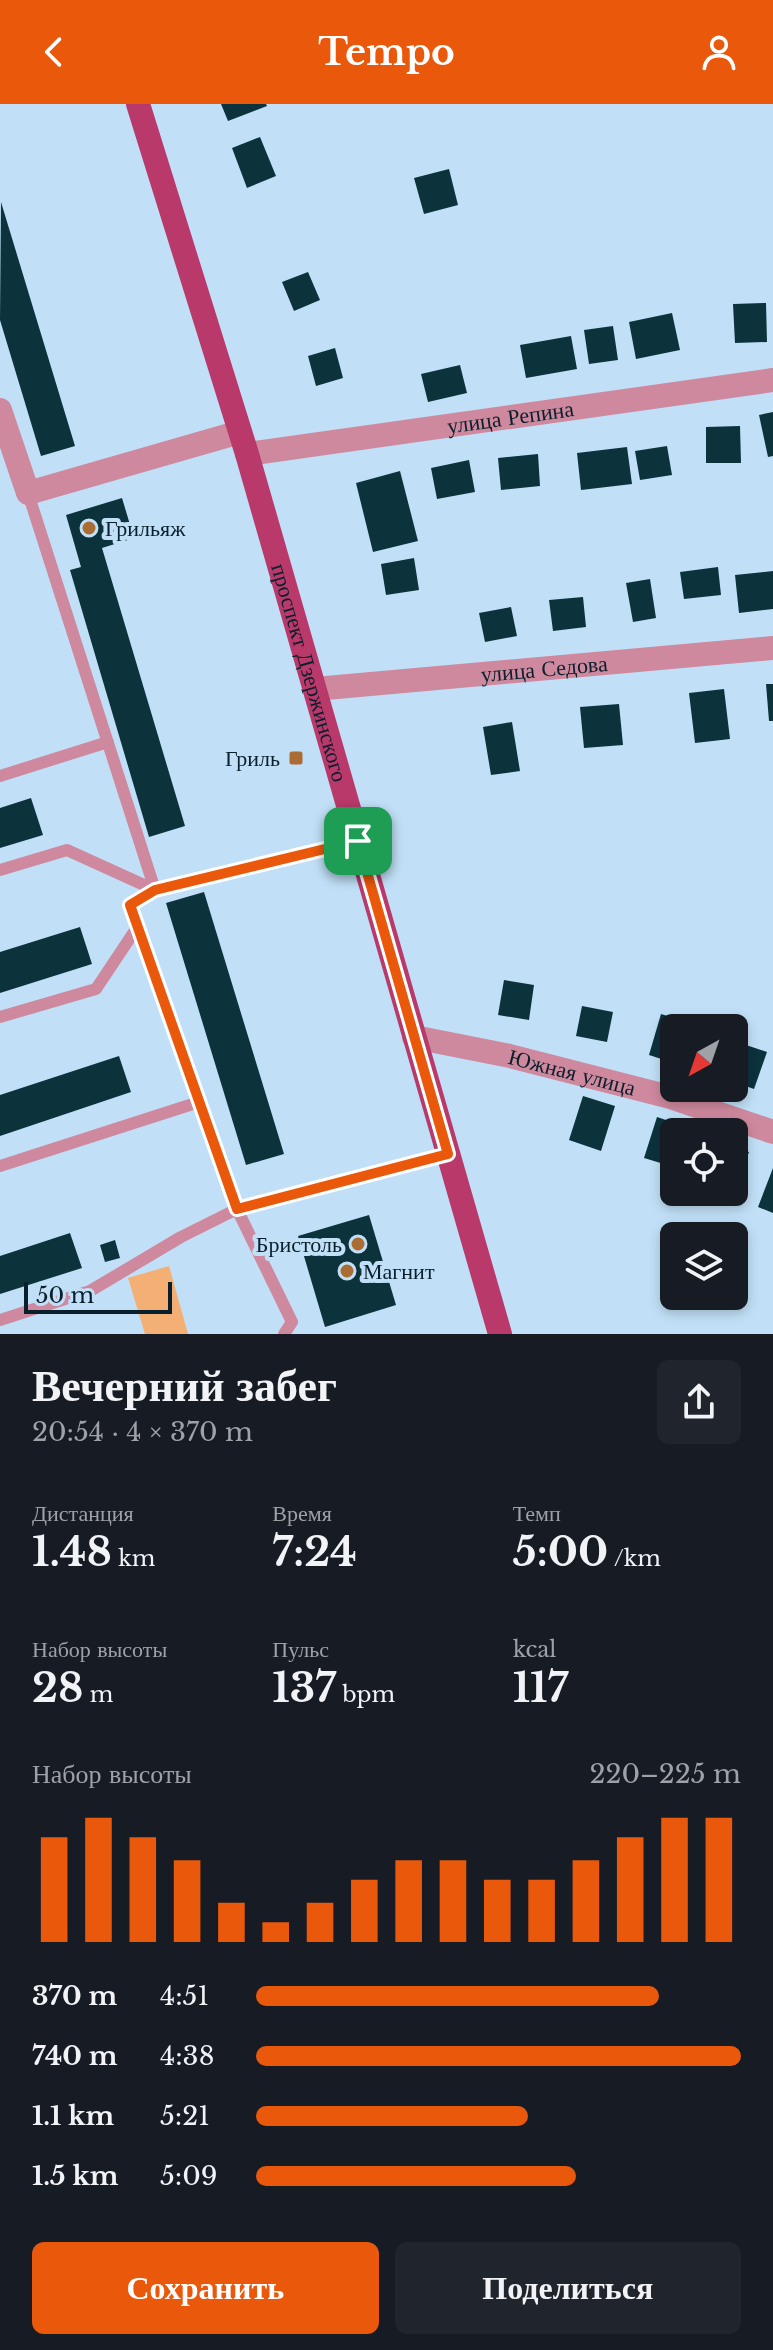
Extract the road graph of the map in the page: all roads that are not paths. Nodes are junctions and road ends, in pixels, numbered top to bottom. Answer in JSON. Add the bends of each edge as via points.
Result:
{"nodes":[{"id":1,"x":138,"y":104,"type":"edge"},
{"id":2,"x":773,"y":380,"type":"edge"},
{"id":3,"x":1,"y":416,"type":"edge"},
{"id":4,"x":244,"y":443,"type":"junction"},
{"id":5,"x":28,"y":493,"type":"junction"},
{"id":6,"x":773,"y":648,"type":"edge"},
{"id":7,"x":315,"y":689,"type":"junction"},
{"id":8,"x":108,"y":742,"type":"junction"},
{"id":9,"x":0,"y":776,"type":"edge"},
{"id":10,"x":358,"y":841,"type":"junction"},
{"id":11,"x":0,"y":870,"type":"edge"},
{"id":12,"x":155,"y":890,"type":"junction"},
{"id":13,"x":138,"y":926,"type":"junction"},
{"id":14,"x":0,"y":1017,"type":"edge"},
{"id":15,"x":414,"y":1037,"type":"junction"},
{"id":16,"x":199,"y":1102,"type":"junction"},
{"id":17,"x":773,"y":1132,"type":"edge"},
{"id":18,"x":448,"y":1154,"type":"junction"},
{"id":19,"x":0,"y":1166,"type":"edge"},
{"id":20,"x":237,"y":1209,"type":"junction"},
{"id":21,"x":0,"y":1320,"type":"edge"},
{"id":22,"x":284,"y":1334,"type":"edge"},
{"id":23,"x":500,"y":1334,"type":"edge"}],
"edges":[{"from":1,"to":4,"type":"main road","name":"проспект Дзержинского"},
{"from":2,"to":4,"type":"street","name":"улица Репина"},
{"from":3,"to":5,"type":"street"},
{"from":4,"to":5,"type":"street","name":"улица Репина"},
{"from":4,"to":7,"type":"main road","name":"проспект Дзержинского"},
{"from":5,"to":8,"type":"lane"},
{"from":6,"to":7,"type":"street","name":"улица Седова"},
{"from":7,"to":10,"type":"main road","name":"проспект Дзержинского"},
{"from":8,"to":9,"type":"lane"},
{"from":8,"to":12,"type":"lane"},
{"from":10,"to":12,"type":"lane"},
{"from":10,"to":15,"type":"main road","name":"проспект Дзержинского"},
{"from":11,"to":12,"type":"lane","via":[[67,850]]},
{"from":12,"to":13,"type":"lane","via":[[130,905]]},
{"from":13,"to":14,"type":"lane","via":[[96,989]]},
{"from":13,"to":16,"type":"lane"},
{"from":15,"to":17,"type":"street","name":"Южная улица","via":[[670,1097]]},
{"from":15,"to":18,"type":"main road","name":"проспект Дзержинского"},
{"from":16,"to":19,"type":"lane"},
{"from":16,"to":20,"type":"lane"},
{"from":18,"to":20,"type":"lane"},
{"from":18,"to":23,"type":"main road","name":"проспект Дзержинского"},
{"from":20,"to":21,"type":"lane","via":[[90,1291]]},
{"from":20,"to":22,"type":"lane","via":[[292,1322]]}]}
